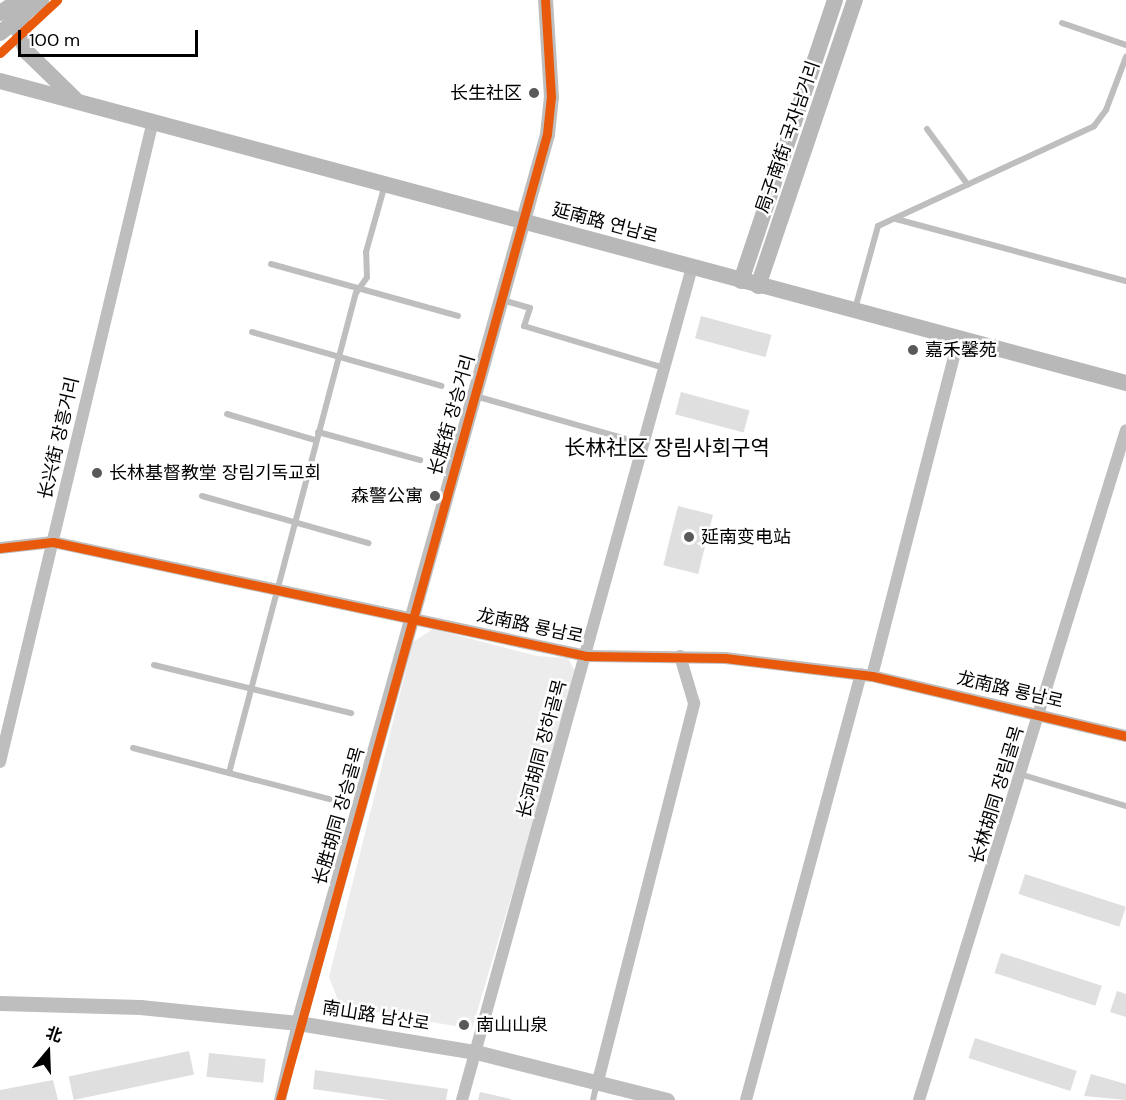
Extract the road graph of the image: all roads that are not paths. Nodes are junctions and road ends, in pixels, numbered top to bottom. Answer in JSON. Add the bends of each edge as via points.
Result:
{"nodes":[{"id":1,"x":20,"y":0,"type":"edge"},
{"id":2,"x":40,"y":0,"type":"edge"},
{"id":3,"x":545,"y":0,"type":"edge"},
{"id":4,"x":835,"y":0,"type":"edge"},
{"id":5,"x":855,"y":0,"type":"edge"},
{"id":6,"x":0,"y":13,"type":"edge"},
{"id":7,"x":22,"y":18,"type":"junction"},
{"id":8,"x":1062,"y":23,"type":"dead end"},
{"id":9,"x":0,"y":33,"type":"edge"},
{"id":10,"x":1126,"y":45,"type":"edge"},
{"id":11,"x":1126,"y":57,"type":"edge"},
{"id":12,"x":0,"y":81,"type":"edge"},
{"id":13,"x":75,"y":99,"type":"junction"},
{"id":14,"x":153,"y":122,"type":"junction"},
{"id":15,"x":927,"y":129,"type":"dead end"},
{"id":16,"x":968,"y":185,"type":"junction"},
{"id":17,"x":384,"y":188,"type":"junction"},
{"id":18,"x":895,"y":218,"type":"junction"},
{"id":19,"x":524,"y":221,"type":"junction"},
{"id":20,"x":271,"y":264,"type":"dead end"},
{"id":21,"x":692,"y":267,"type":"junction"},
{"id":22,"x":741,"y":281,"type":"junction"},
{"id":23,"x":1126,"y":281,"type":"edge"},
{"id":24,"x":758,"y":286,"type":"junction"},
{"id":25,"x":359,"y":288,"type":"junction"},
{"id":26,"x":502,"y":300,"type":"junction"},
{"id":27,"x":854,"y":312,"type":"junction"},
{"id":28,"x":458,"y":316,"type":"dead end"},
{"id":29,"x":252,"y":332,"type":"dead end"},
{"id":30,"x":958,"y":341,"type":"junction"},
{"id":31,"x":339,"y":357,"type":"junction"},
{"id":32,"x":666,"y":369,"type":"junction"},
{"id":33,"x":1126,"y":383,"type":"edge"},
{"id":34,"x":441,"y":386,"type":"dead end"},
{"id":35,"x":474,"y":396,"type":"junction"},
{"id":36,"x":227,"y":414,"type":"dead end"},
{"id":37,"x":1126,"y":430,"type":"edge"},
{"id":38,"x":318,"y":432,"type":"junction"},
{"id":39,"x":315,"y":440,"type":"junction"},
{"id":40,"x":646,"y":444,"type":"junction"},
{"id":41,"x":420,"y":460,"type":"dead end"},
{"id":42,"x":202,"y":496,"type":"dead end"},
{"id":43,"x":293,"y":522,"type":"junction"},
{"id":44,"x":53,"y":542,"type":"junction"},
{"id":45,"x":368,"y":543,"type":"dead end"},
{"id":46,"x":0,"y":548,"type":"edge"},
{"id":47,"x":280,"y":592,"type":"junction"},
{"id":48,"x":411,"y":617,"type":"junction"},
{"id":49,"x":586,"y":656,"type":"junction"},
{"id":50,"x":680,"y":656,"type":"junction"},
{"id":51,"x":154,"y":665,"type":"dead end"},
{"id":52,"x":866,"y":675,"type":"junction"},
{"id":53,"x":250,"y":688,"type":"junction"},
{"id":54,"x":351,"y":713,"type":"dead end"},
{"id":55,"x":1040,"y":715,"type":"junction"},
{"id":56,"x":1126,"y":736,"type":"edge"},
{"id":57,"x":133,"y":748,"type":"dead end"},
{"id":58,"x":0,"y":762,"type":"edge"},
{"id":59,"x":229,"y":773,"type":"junction"},
{"id":60,"x":1023,"y":775,"type":"junction"},
{"id":61,"x":330,"y":799,"type":"dead end"},
{"id":62,"x":1126,"y":806,"type":"edge"},
{"id":63,"x":0,"y":1003,"type":"edge"},
{"id":64,"x":298,"y":1023,"type":"junction"},
{"id":65,"x":476,"y":1052,"type":"junction"},
{"id":66,"x":598,"y":1081,"type":"junction"},
{"id":67,"x":280,"y":1100,"type":"edge"},
{"id":68,"x":462,"y":1100,"type":"edge"},
{"id":69,"x":593,"y":1100,"type":"edge"},
{"id":70,"x":668,"y":1100,"type":"edge"},
{"id":71,"x":746,"y":1100,"type":"edge"},
{"id":72,"x":919,"y":1100,"type":"edge"}],
"edges":[{"from":1,"to":6,"type":"main road"},
{"from":2,"to":7,"type":"main road"},
{"from":3,"to":19,"type":"street","name":"长胜街 장승거리","via":[[551,97]]},
{"from":4,"to":22,"type":"main road","name":"局子南街 국자남거리"},
{"from":5,"to":24,"type":"main road","name":"局子南街 국자남거리"},
{"from":7,"to":9,"type":"main road"},
{"from":7,"to":13,"type":"main road","via":[[18,29],[27,52]]},
{"from":8,"to":10,"type":"lane"},
{"from":11,"to":16,"type":"lane","via":[[1106,110],[1094,126]]},
{"from":12,"to":13,"type":"main road","name":"延南路 연남로"},
{"from":13,"to":14,"type":"main road","name":"延南路 연남로"},
{"from":14,"to":17,"type":"main road","name":"延南路 연남로"},
{"from":14,"to":44,"type":"street","name":"长兴街 장흥거리"},
{"from":15,"to":16,"type":"lane"},
{"from":16,"to":18,"type":"lane"},
{"from":17,"to":19,"type":"main road","name":"延南路 연남로"},
{"from":17,"to":25,"type":"lane","via":[[366,252],[367,278]]},
{"from":18,"to":23,"type":"lane"},
{"from":18,"to":27,"type":"lane","via":[[876,231]]},
{"from":19,"to":21,"type":"main road","name":"延南路 연남로"},
{"from":19,"to":26,"type":"street","name":"长胜街 장승거리"},
{"from":20,"to":25,"type":"lane"},
{"from":21,"to":22,"type":"main road","name":"延南路 연남로"},
{"from":21,"to":32,"type":"street","name":"长河胡同 장하골목"},
{"from":22,"to":24,"type":"main road","name":"延南路 연남로"},
{"from":24,"to":27,"type":"main road","name":"延南路 연남로"},
{"from":25,"to":28,"type":"lane"},
{"from":25,"to":31,"type":"lane"},
{"from":26,"to":32,"type":"lane","via":[[530,308],[524,326]]},
{"from":26,"to":35,"type":"street","name":"长胜街 장승거리"},
{"from":27,"to":30,"type":"main road","name":"延南路 연남로"},
{"from":29,"to":31,"type":"lane"},
{"from":30,"to":33,"type":"main road","name":"延南路 연남로"},
{"from":30,"to":52,"type":"street"},
{"from":31,"to":34,"type":"lane"},
{"from":31,"to":38,"type":"lane"},
{"from":32,"to":40,"type":"street","name":"长河胡同 장하골목"},
{"from":35,"to":40,"type":"lane"},
{"from":35,"to":48,"type":"street","name":"长胜街 장승거리"},
{"from":36,"to":39,"type":"lane"},
{"from":37,"to":55,"type":"street","name":"长林胡同 장림골목"},
{"from":38,"to":39,"type":"lane"},
{"from":38,"to":41,"type":"lane"},
{"from":39,"to":43,"type":"lane"},
{"from":40,"to":49,"type":"street","name":"长河胡同 장하골목"},
{"from":42,"to":43,"type":"lane"},
{"from":43,"to":45,"type":"lane"},
{"from":43,"to":47,"type":"lane"},
{"from":44,"to":46,"type":"street","name":"龙南路 룡남로"},
{"from":44,"to":47,"type":"street","name":"龙南路 룡남로"},
{"from":44,"to":58,"type":"street","name":"长兴街 장흥거리"},
{"from":47,"to":48,"type":"street","name":"龙南路 룡남로"},
{"from":47,"to":53,"type":"lane"},
{"from":48,"to":49,"type":"street","name":"龙南路 룡남로"},
{"from":48,"to":64,"type":"street","name":"长胜胡同 장승골목"},
{"from":49,"to":50,"type":"street","name":"龙南路 룡남로"},
{"from":49,"to":65,"type":"street","name":"长河胡同 장하골목"},
{"from":50,"to":52,"type":"street","name":"龙南路 룡남로"},
{"from":50,"to":66,"type":"street","via":[[694,703]]},
{"from":51,"to":53,"type":"lane"},
{"from":52,"to":55,"type":"street","name":"龙南路 룡남로"},
{"from":52,"to":71,"type":"street"},
{"from":53,"to":54,"type":"lane"},
{"from":53,"to":59,"type":"lane"},
{"from":55,"to":56,"type":"street","name":"龙南路 룡남로"},
{"from":55,"to":60,"type":"street","name":"长林胡同 장림골목"},
{"from":57,"to":59,"type":"lane"},
{"from":59,"to":61,"type":"lane"},
{"from":60,"to":62,"type":"lane"},
{"from":60,"to":72,"type":"street","name":"长林胡同 장림골목"},
{"from":63,"to":64,"type":"street","name":"南山路 남산로","via":[[140,1007]]},
{"from":64,"to":65,"type":"street","name":"南山路 남산로"},
{"from":64,"to":67,"type":"street"},
{"from":65,"to":66,"type":"street","name":"南山路 남산로"},
{"from":65,"to":68,"type":"street","name":"长河胡同 장하골목"},
{"from":66,"to":69,"type":"lane"},
{"from":66,"to":70,"type":"street","name":"南山路 남산로"}]}
